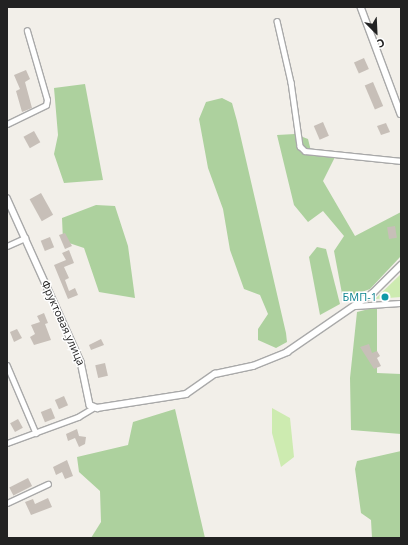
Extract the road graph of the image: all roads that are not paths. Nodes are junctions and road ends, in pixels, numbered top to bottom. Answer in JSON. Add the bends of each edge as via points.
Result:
{"nodes":[{"id":1,"x":361,"y":7,"type":"edge"},
{"id":2,"x":277,"y":20,"type":"dead end"},
{"id":3,"x":27,"y":31,"type":"dead end"},
{"id":4,"x":401,"y":114,"type":"edge"},
{"id":5,"x":7,"y":124,"type":"edge"},
{"id":6,"x":401,"y":161,"type":"edge"},
{"id":7,"x":7,"y":198,"type":"edge"},
{"id":8,"x":25,"y":238,"type":"junction"},
{"id":9,"x":7,"y":246,"type":"edge"},
{"id":10,"x":401,"y":265,"type":"edge"},
{"id":11,"x":401,"y":302,"type":"edge"},
{"id":12,"x":354,"y":306,"type":"junction"},
{"id":13,"x":7,"y":365,"type":"edge"},
{"id":14,"x":93,"y":408,"type":"junction"},
{"id":15,"x":36,"y":433,"type":"junction"},
{"id":16,"x":7,"y":443,"type":"edge"},
{"id":17,"x":48,"y":484,"type":"dead end"},
{"id":18,"x":7,"y":503,"type":"edge"}],
"edges":[{"from":1,"to":4,"type":"street"},
{"from":2,"to":6,"type":"street","via":[[291,82],[300,146],[311,154],[346,154]]},
{"from":3,"to":5,"type":"street","via":[[47,100],[46,105]]},
{"from":7,"to":8,"type":"street","name":"Фруктовая улица"},
{"from":8,"to":9,"type":"street"},
{"from":8,"to":14,"type":"street","name":"Фруктовая улица","via":[[81,362],[88,399]]},
{"from":10,"to":12,"type":"street","via":[[373,294]]},
{"from":11,"to":12,"type":"street"},
{"from":12,"to":14,"type":"street","via":[[287,352],[253,366],[215,374],[186,394]]},
{"from":13,"to":15,"type":"street"},
{"from":14,"to":15,"type":"street","via":[[78,418]]},
{"from":15,"to":16,"type":"street"},
{"from":17,"to":18,"type":"street"}]}
